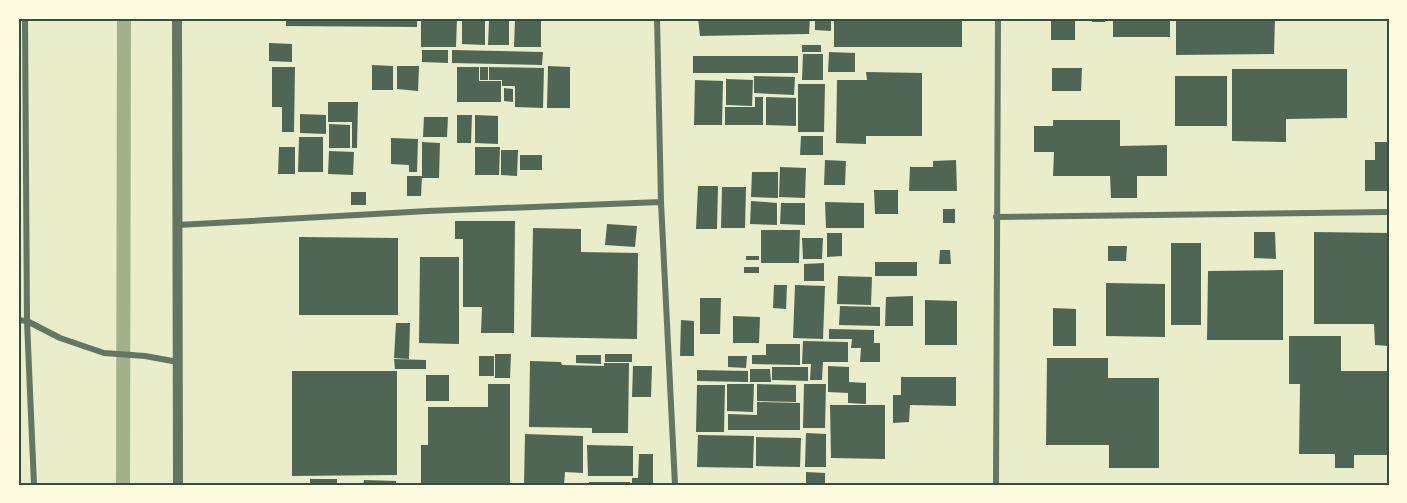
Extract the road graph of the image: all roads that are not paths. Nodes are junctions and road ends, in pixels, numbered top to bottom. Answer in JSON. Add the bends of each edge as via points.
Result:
{"nodes":[{"id":1,"x":25,"y":18,"type":"edge"},
{"id":2,"x":177,"y":18,"type":"edge"},
{"id":3,"x":657,"y":18,"type":"edge"},
{"id":4,"x":998,"y":18,"type":"edge"},
{"id":5,"x":661,"y":202,"type":"junction"},
{"id":6,"x":1389,"y":212,"type":"edge"},
{"id":7,"x":996,"y":217,"type":"junction"},
{"id":8,"x":177,"y":225,"type":"junction"},
{"id":9,"x":18,"y":320,"type":"edge"},
{"id":10,"x":27,"y":321,"type":"junction"},
{"id":11,"x":178,"y":362,"type":"junction"},
{"id":12,"x":34,"y":485,"type":"edge"},
{"id":13,"x":178,"y":485,"type":"edge"},
{"id":14,"x":675,"y":485,"type":"edge"},
{"id":15,"x":996,"y":485,"type":"edge"}],
"edges":[{"from":1,"to":10,"type":"street"},
{"from":2,"to":8,"type":"street"},
{"from":3,"to":5,"type":"street"},
{"from":4,"to":7,"type":"street"},
{"from":5,"to":8,"type":"street"},
{"from":5,"to":14,"type":"street"},
{"from":6,"to":7,"type":"street"},
{"from":7,"to":15,"type":"street"},
{"from":8,"to":11,"type":"street"},
{"from":9,"to":10,"type":"street"},
{"from":10,"to":11,"type":"street","via":[[60,338],[104,353]]},
{"from":10,"to":12,"type":"street"},
{"from":11,"to":13,"type":"street"}]}
